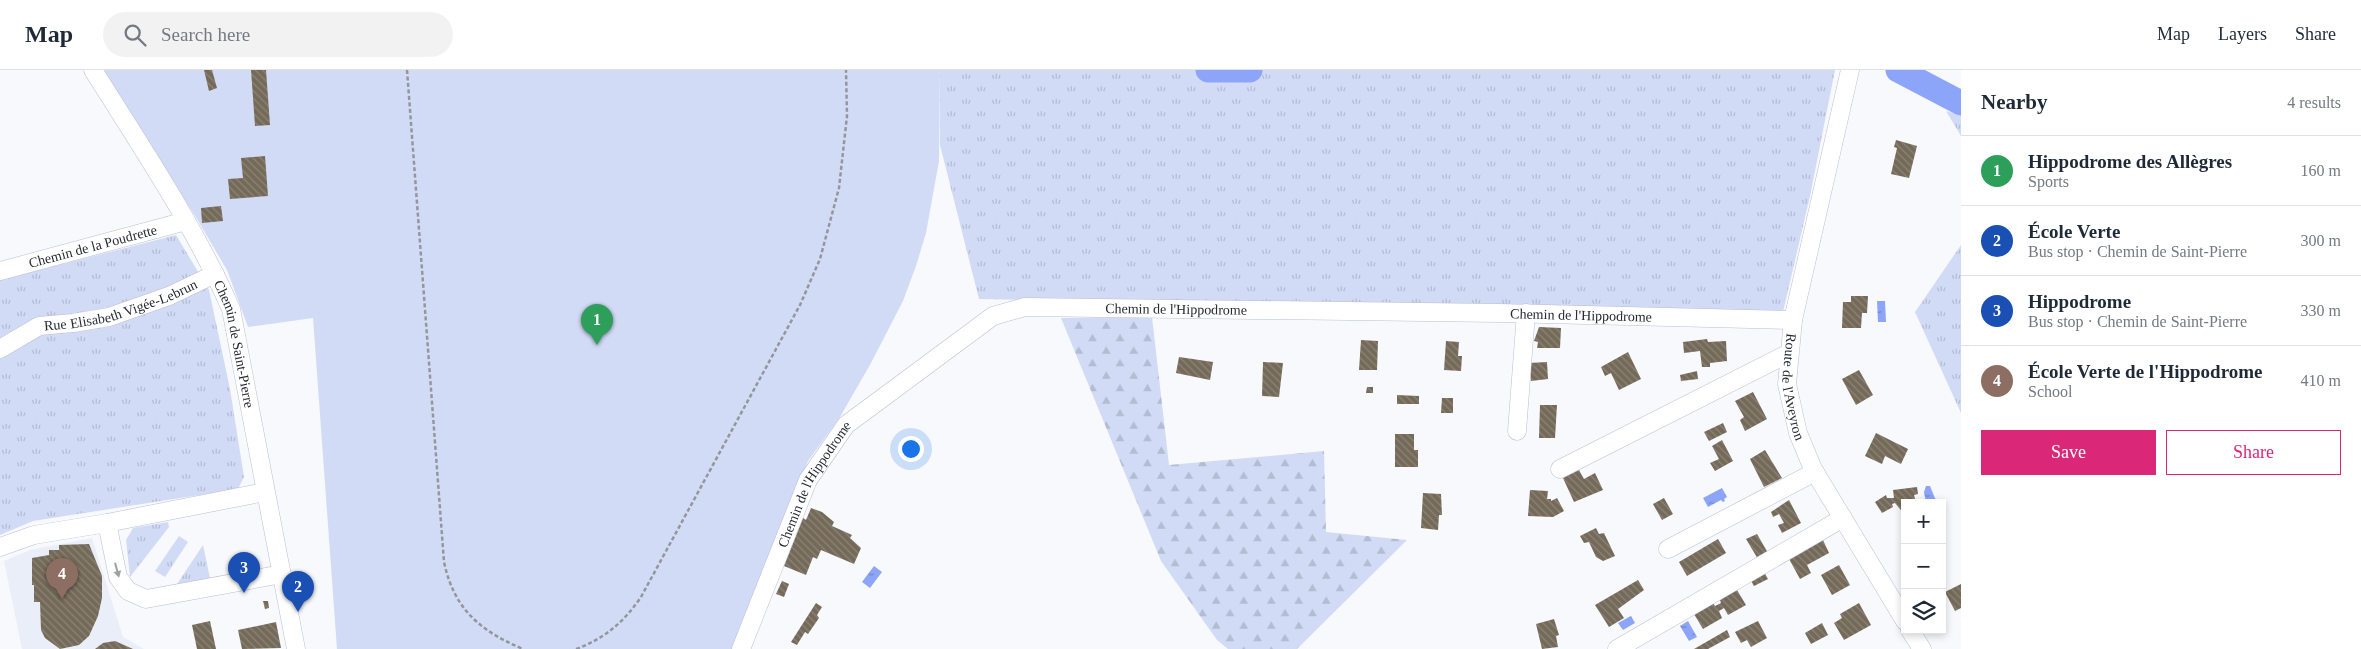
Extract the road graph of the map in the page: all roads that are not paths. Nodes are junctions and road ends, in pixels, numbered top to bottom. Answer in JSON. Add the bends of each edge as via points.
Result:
{"nodes":[{"id":1,"x":94,"y":70,"type":"edge"},
{"id":2,"x":1850,"y":70,"type":"edge"},
{"id":3,"x":186,"y":220,"type":"junction"},
{"id":4,"x":0,"y":271,"type":"edge"},
{"id":5,"x":215,"y":274,"type":"junction"},
{"id":6,"x":1526,"y":313,"type":"junction"},
{"id":7,"x":1792,"y":320,"type":"junction"},
{"id":8,"x":0,"y":349,"type":"edge"},
{"id":9,"x":1789,"y":353,"type":"junction"},
{"id":10,"x":1517,"y":431,"type":"dead end"},
{"id":11,"x":1560,"y":469,"type":"dead end"},
{"id":12,"x":1815,"y":472,"type":"junction"},
{"id":13,"x":265,"y":492,"type":"junction"},
{"id":14,"x":1842,"y":518,"type":"junction"},
{"id":15,"x":108,"y":523,"type":"junction"},
{"id":16,"x":0,"y":548,"type":"edge"},
{"id":17,"x":1668,"y":549,"type":"dead end"},
{"id":18,"x":282,"y":574,"type":"junction"},
{"id":19,"x":1901,"y":614,"type":"edge"},
{"id":20,"x":1913,"y":634,"type":"edge"},
{"id":21,"x":296,"y":649,"type":"edge"},
{"id":22,"x":741,"y":649,"type":"edge"},
{"id":23,"x":1617,"y":649,"type":"edge"},
{"id":24,"x":1922,"y":649,"type":"edge"}],
"edges":[{"from":1,"to":3,"type":"street","name":"Chemin de Saint-Pierre"},
{"from":2,"to":7,"type":"street","name":"Route de l'Aveyron"},
{"from":3,"to":4,"type":"street","name":"Chemin de la Poudrette"},
{"from":3,"to":5,"type":"street","name":"Chemin de Saint-Pierre"},
{"from":5,"to":8,"type":"street","name":"Rue Elisabeth Vigée-Lebrun","via":[[169,296],[109,317],[39,326]]},
{"from":5,"to":13,"type":"street","name":"Chemin de Saint-Pierre","via":[[231,310]]},
{"from":6,"to":7,"type":"street","name":"Chemin de l'Hippodrome"},
{"from":6,"to":10,"type":"street"},
{"from":6,"to":22,"type":"street","name":"Chemin de l'Hippodrome","via":[[1025,307],[993,316],[846,425],[808,480]]},
{"from":7,"to":9,"type":"street","name":"Route de l'Aveyron"},
{"from":9,"to":11,"type":"street"},
{"from":9,"to":12,"type":"street","name":"Route de l'Aveyron","via":[[1786,384],[1798,433]]},
{"from":12,"to":14,"type":"street","name":"Route de l'Aveyron"},
{"from":12,"to":17,"type":"street"},
{"from":13,"to":15,"type":"street"},
{"from":13,"to":18,"type":"street","name":"Chemin de Saint-Pierre"},
{"from":14,"to":19,"type":"street","name":"Route de l'Aveyron"},
{"from":14,"to":23,"type":"street"},
{"from":15,"to":16,"type":"street","via":[[34,535]]},
{"from":15,"to":18,"type":"street","one_way":true,"via":[[118,577],[128,591],[146,600]]},
{"from":18,"to":21,"type":"street","name":"Chemin de Saint-Pierre"},
{"from":20,"to":24,"type":"street"}]}
